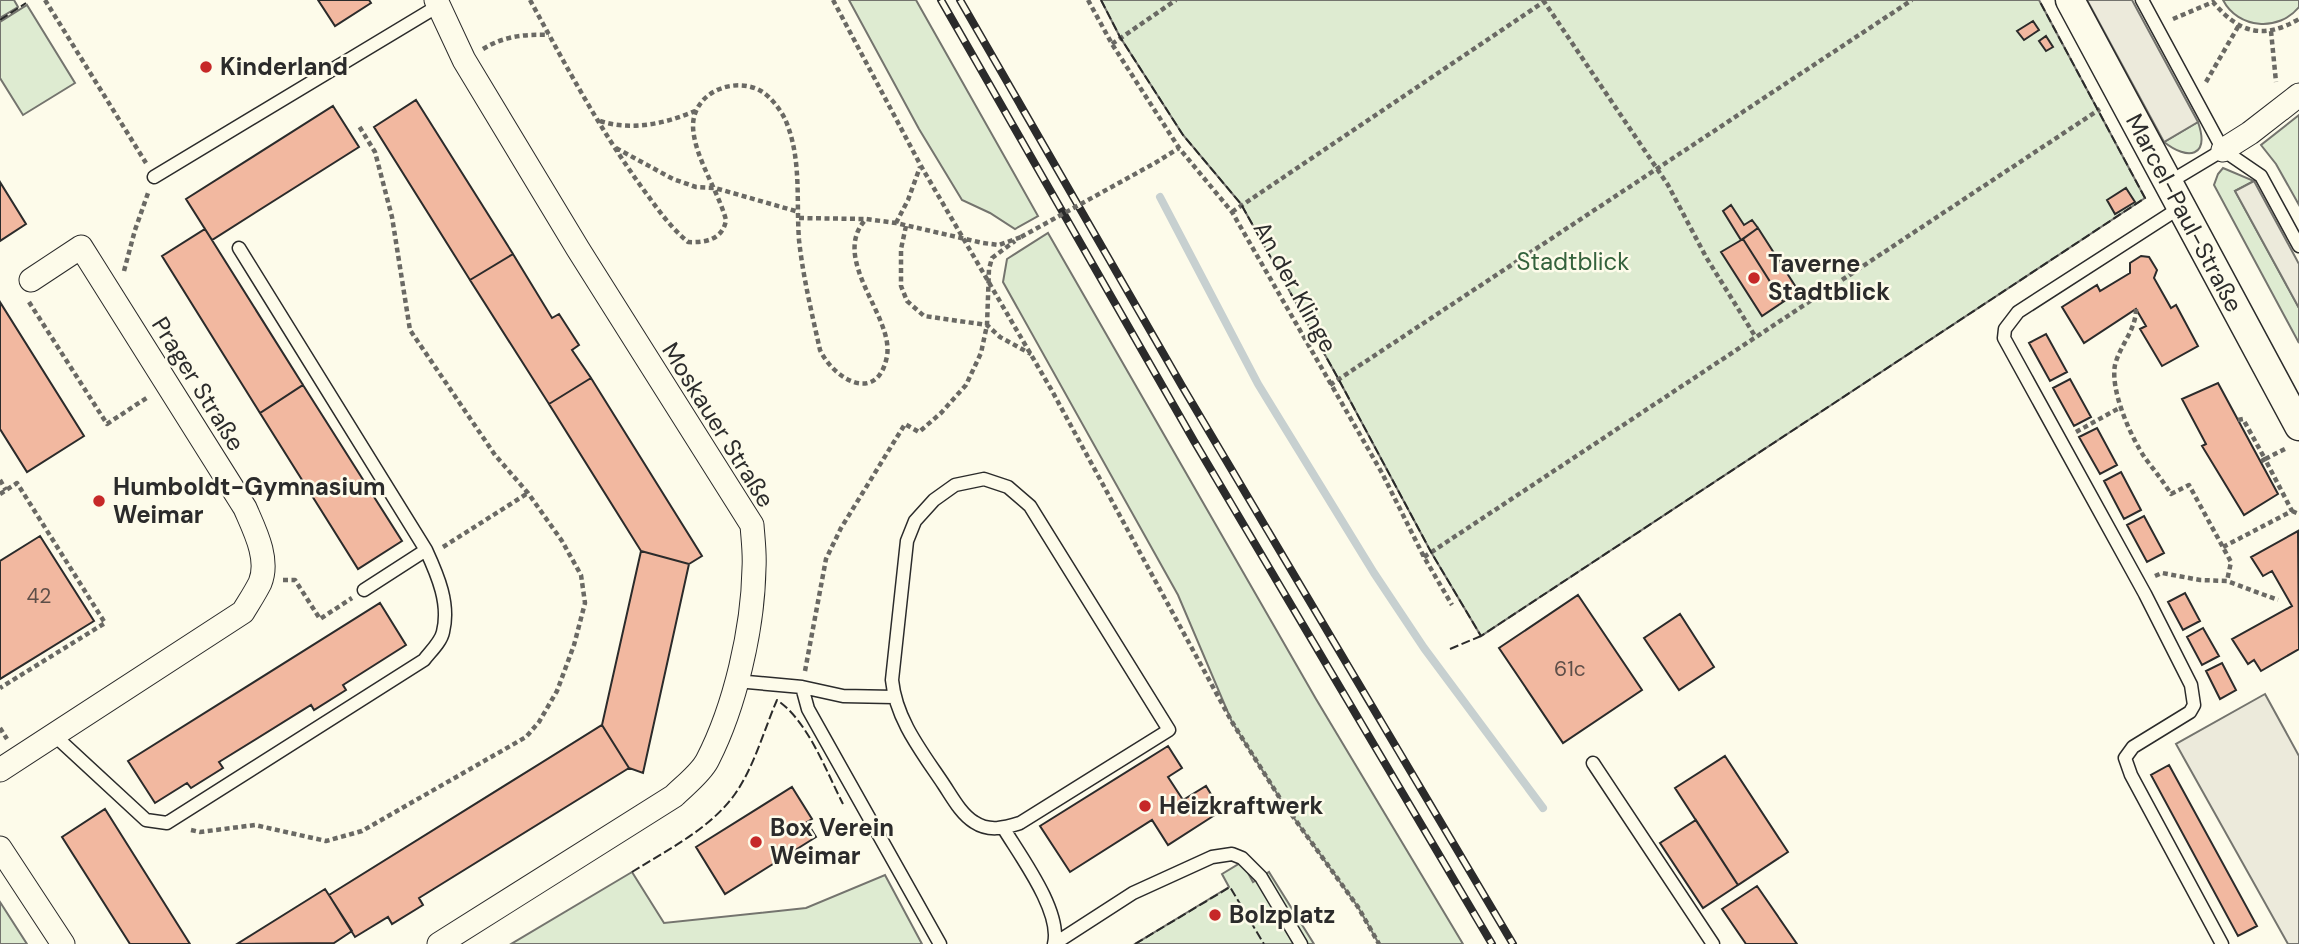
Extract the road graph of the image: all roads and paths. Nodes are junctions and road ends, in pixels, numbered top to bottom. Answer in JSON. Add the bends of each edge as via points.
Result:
{"nodes":[{"id":1,"x":45,"y":0,"type":"edge"},
{"id":2,"x":530,"y":0,"type":"edge"},
{"id":3,"x":833,"y":0,"type":"edge"},
{"id":4,"x":1088,"y":0,"type":"edge"},
{"id":5,"x":1176,"y":0,"type":"edge"},
{"id":6,"x":1544,"y":0,"type":"edge"},
{"id":7,"x":1912,"y":0,"type":"edge"},
{"id":8,"x":2070,"y":0,"type":"edge"},
{"id":9,"x":2142,"y":0,"type":"edge"},
{"id":10,"x":437,"y":3,"type":"edge"},
{"id":11,"x":2299,"y":19,"type":"edge"},
{"id":12,"x":2239,"y":25,"type":"junction"},
{"id":13,"x":2156,"y":26,"type":"junction"},
{"id":14,"x":2271,"y":31,"type":"junction"},
{"id":15,"x":549,"y":35,"type":"junction"},
{"id":16,"x":499,"y":39,"type":"dead end"},
{"id":17,"x":1112,"y":44,"type":"junction"},
{"id":18,"x":2299,"y":95,"type":"edge"},
{"id":19,"x":2121,"y":96,"type":"junction"},
{"id":20,"x":2196,"y":99,"type":"junction"},
{"id":21,"x":695,"y":111,"type":"junction"},
{"id":22,"x":2278,"y":111,"type":"junction"},
{"id":23,"x":599,"y":121,"type":"junction"},
{"id":24,"x":359,"y":126,"type":"dead end"},
{"id":25,"x":615,"y":148,"type":"junction"},
{"id":26,"x":1179,"y":148,"type":"junction"},
{"id":27,"x":2222,"y":150,"type":"junction"},
{"id":28,"x":921,"y":166,"type":"junction"},
{"id":29,"x":1657,"y":169,"type":"junction"},
{"id":30,"x":154,"y":177,"type":"junction"},
{"id":31,"x":715,"y":188,"type":"junction"},
{"id":32,"x":2174,"y":195,"type":"junction"},
{"id":33,"x":1232,"y":212,"type":"junction"},
{"id":34,"x":799,"y":215,"type":"junction"},
{"id":35,"x":866,"y":219,"type":"junction"},
{"id":36,"x":896,"y":223,"type":"junction"},
{"id":37,"x":906,"y":226,"type":"junction"},
{"id":38,"x":1021,"y":237,"type":"junction"},
{"id":39,"x":964,"y":240,"type":"junction"},
{"id":40,"x":2299,"y":246,"type":"edge"},
{"id":41,"x":239,"y":248,"type":"dead end"},
{"id":42,"x":31,"y":280,"type":"joint"},
{"id":43,"x":989,"y":286,"type":"junction"},
{"id":44,"x":116,"y":303,"type":"junction"},
{"id":45,"x":2136,"y":309,"type":"dead end"},
{"id":46,"x":987,"y":326,"type":"junction"},
{"id":47,"x":1756,"y":337,"type":"junction"},
{"id":48,"x":1031,"y":354,"type":"junction"},
{"id":49,"x":168,"y":384,"type":"junction"},
{"id":50,"x":1330,"y":385,"type":"junction"},
{"id":51,"x":2121,"y":407,"type":"junction"},
{"id":52,"x":2238,"y":420,"type":"dead end"},
{"id":53,"x":2293,"y":437,"type":"edge"},
{"id":54,"x":2060,"y":441,"type":"junction"},
{"id":55,"x":2263,"y":460,"type":"junction"},
{"id":56,"x":0,"y":480,"type":"edge"},
{"id":57,"x":6,"y":490,"type":"junction"},
{"id":58,"x":528,"y":493,"type":"junction"},
{"id":59,"x":0,"y":494,"type":"edge"},
{"id":60,"x":2292,"y":511,"type":"junction"},
{"id":61,"x":2299,"y":514,"type":"edge"},
{"id":62,"x":2223,"y":547,"type":"junction"},
{"id":63,"x":427,"y":553,"type":"junction"},
{"id":64,"x":1424,"y":557,"type":"junction"},
{"id":65,"x":261,"y":580,"type":"junction"},
{"id":66,"x":2227,"y":581,"type":"junction"},
{"id":67,"x":2139,"y":585,"type":"junction"},
{"id":68,"x":364,"y":590,"type":"joint"},
{"id":69,"x":2278,"y":600,"type":"dead end"},
{"id":70,"x":1452,"y":605,"type":"dead end"},
{"id":71,"x":805,"y":670,"type":"dead end"},
{"id":72,"x":736,"y":681,"type":"junction"},
{"id":73,"x":802,"y":687,"type":"junction"},
{"id":74,"x":0,"y":688,"type":"edge"},
{"id":75,"x":894,"y":697,"type":"junction"},
{"id":76,"x":0,"y":728,"type":"edge"},
{"id":77,"x":4,"y":734,"type":"dead end"},
{"id":78,"x":54,"y":735,"type":"junction"},
{"id":79,"x":1593,"y":763,"type":"dead end"},
{"id":80,"x":0,"y":770,"type":"edge"},
{"id":81,"x":167,"y":823,"type":"junction"},
{"id":82,"x":1004,"y":828,"type":"junction"},
{"id":83,"x":0,"y":848,"type":"edge"},
{"id":84,"x":63,"y":944,"type":"edge"},
{"id":85,"x":439,"y":944,"type":"edge"},
{"id":86,"x":940,"y":944,"type":"edge"},
{"id":87,"x":1054,"y":944,"type":"edge"},
{"id":88,"x":1301,"y":944,"type":"edge"},
{"id":89,"x":1379,"y":944,"type":"edge"},
{"id":90,"x":1713,"y":944,"type":"edge"},
{"id":91,"x":2222,"y":944,"type":"edge"}],
"edges":[{"from":1,"to":30,"type":"path"},
{"from":2,"to":15,"type":"path"},
{"from":3,"to":28,"type":"path"},
{"from":4,"to":17,"type":"path","name":"An der Klinge"},
{"from":5,"to":17,"type":"path"},
{"from":6,"to":29,"type":"path"},
{"from":6,"to":33,"type":"path"},
{"from":7,"to":29,"type":"path"},
{"from":8,"to":19,"type":"street","name":"Marcel-Paul-Straße"},
{"from":9,"to":13,"type":"lane"},
{"from":10,"to":30,"type":"lane","name":"Moskauer Straße"},
{"from":10,"to":72,"type":"street","name":"Moskauer Straße","via":[[464,60],[752,525],[755,568]]},
{"from":11,"to":14,"type":"path"},
{"from":12,"to":13,"type":"path","via":[[2213,2]]},
{"from":12,"to":14,"type":"path","via":[[2252,31]]},
{"from":12,"to":20,"type":"path"},
{"from":13,"to":20,"type":"lane"},
{"from":14,"to":22,"type":"path"},
{"from":15,"to":16,"type":"path"},
{"from":15,"to":23,"type":"path"},
{"from":17,"to":26,"type":"path","name":"An der Klinge"},
{"from":18,"to":22,"type":"street"},
{"from":19,"to":32,"type":"street","name":"Marcel-Paul-Straße"},
{"from":19,"to":47,"type":"path"},
{"from":20,"to":27,"type":"lane"},
{"from":21,"to":23,"type":"path","via":[[671,121],[628,127]]},
{"from":21,"to":31,"type":"path","via":[[694,138]]},
{"from":21,"to":34,"type":"path","via":[[715,90],[735,85],[749,86],[771,100],[783,115],[794,143]]},
{"from":22,"to":27,"type":"street"},
{"from":23,"to":25,"type":"path"},
{"from":24,"to":58,"type":"path","via":[[375,152],[392,217],[410,330],[495,455]]},
{"from":25,"to":31,"type":"path","via":[[673,179]]},
{"from":25,"to":31,"type":"path","via":[[654,205],[688,242],[707,241],[724,228],[726,220]]},
{"from":26,"to":33,"type":"path","name":"An der Klinge"},
{"from":26,"to":38,"type":"path","bridge":true},
{"from":27,"to":32,"type":"lane"},
{"from":27,"to":40,"type":"lane","via":[[2261,176]]},
{"from":28,"to":36,"type":"path"},
{"from":28,"to":39,"type":"path"},
{"from":29,"to":47,"type":"path"},
{"from":29,"to":50,"type":"path"},
{"from":30,"to":44,"type":"path"},
{"from":31,"to":34,"type":"path"},
{"from":32,"to":53,"type":"street","name":"Marcel-Paul-Straße"},
{"from":32,"to":54,"type":"lane","via":[[2018,312],[2005,329],[2004,338]]},
{"from":33,"to":50,"type":"path","name":"An der Klinge"},
{"from":34,"to":35,"type":"path"},
{"from":34,"to":35,"type":"path","via":[[803,265],[820,350],[833,371],[860,384],[876,378],[888,349],[857,261],[856,237]]},
{"from":35,"to":36,"type":"path"},
{"from":36,"to":37,"type":"path"},
{"from":37,"to":39,"type":"path"},
{"from":37,"to":46,"type":"path","via":[[901,286],[907,301],[924,316]]},
{"from":38,"to":39,"type":"path","via":[[999,245]]},
{"from":38,"to":43,"type":"path","via":[[992,258]]},
{"from":39,"to":43,"type":"path"},
{"from":41,"to":63,"type":"lane"},
{"from":42,"to":44,"type":"street","name":"Prager Straße","via":[[81,247]]},
{"from":42,"to":49,"type":"path","via":[[29,302],[107,424]]},
{"from":43,"to":46,"type":"path"},
{"from":43,"to":48,"type":"path"},
{"from":44,"to":49,"type":"street","name":"Prager Straße"},
{"from":45,"to":51,"type":"path","via":[[2136,322],[2122,345],[2113,380]]},
{"from":46,"to":48,"type":"path"},
{"from":46,"to":71,"type":"path","via":[[966,385],[919,432],[905,425],[841,528],[826,559]]},
{"from":47,"to":64,"type":"path"},
{"from":48,"to":89,"type":"path","via":[[1232,722]]},
{"from":49,"to":65,"type":"street","name":"Prager Straße","via":[[257,536]]},
{"from":50,"to":64,"type":"path","name":"An der Klinge"},
{"from":51,"to":54,"type":"path"},
{"from":51,"to":62,"type":"path","via":[[2145,458],[2171,494],[2189,485]]},
{"from":52,"to":55,"type":"path","via":[[2243,419]]},
{"from":53,"to":55,"type":"path"},
{"from":54,"to":67,"type":"lane"},
{"from":55,"to":60,"type":"path"},
{"from":56,"to":57,"type":"path"},
{"from":57,"to":59,"type":"path"},
{"from":57,"to":74,"type":"path","via":[[17,483],[105,623]]},
{"from":58,"to":63,"type":"path"},
{"from":58,"to":81,"type":"path","via":[[581,575],[585,603],[557,691],[526,737],[362,831],[326,841],[255,825],[200,832]]},
{"from":60,"to":61,"type":"path"},
{"from":60,"to":62,"type":"path"},
{"from":62,"to":66,"type":"path","via":[[2231,562]]},
{"from":63,"to":68,"type":"lane"},
{"from":63,"to":81,"type":"lane","via":[[444,603],[443,634],[424,660]]},
{"from":64,"to":70,"type":"path","name":"An der Klinge"},
{"from":65,"to":68,"type":"path","via":[[295,580],[320,619]]},
{"from":65,"to":78,"type":"street","via":[[243,612]]},
{"from":66,"to":67,"type":"path","via":[[2162,573]]},
{"from":66,"to":69,"type":"path"},
{"from":67,"to":91,"type":"lane","via":[[2191,685],[2194,705],[2186,717],[2133,747],[2126,764]]},
{"from":72,"to":73,"type":"lane"},
{"from":72,"to":85,"type":"street","name":"Moskauer Straße","via":[[706,764],[674,796]]},
{"from":73,"to":75,"type":"lane","via":[[843,696]]},
{"from":73,"to":86,"type":"lane","via":[[808,709]]},
{"from":75,"to":82,"type":"lane","via":[[909,733],[957,805],[986,828]]},
{"from":75,"to":82,"type":"lane","via":[[893,662],[906,541],[915,521],[934,499],[955,485],[984,480],[1008,487],[1030,506],[1169,730],[1020,823]]},
{"from":76,"to":77,"type":"path"},
{"from":78,"to":80,"type":"street"},
{"from":78,"to":81,"type":"lane","via":[[146,820]]},
{"from":79,"to":90,"type":"lane"},
{"from":82,"to":87,"type":"lane","via":[[1051,910]]},
{"from":83,"to":84,"type":"street"},
{"from":87,"to":88,"type":"lane","via":[[1133,893],[1212,858],[1232,855],[1242,858],[1261,877]]}]}
